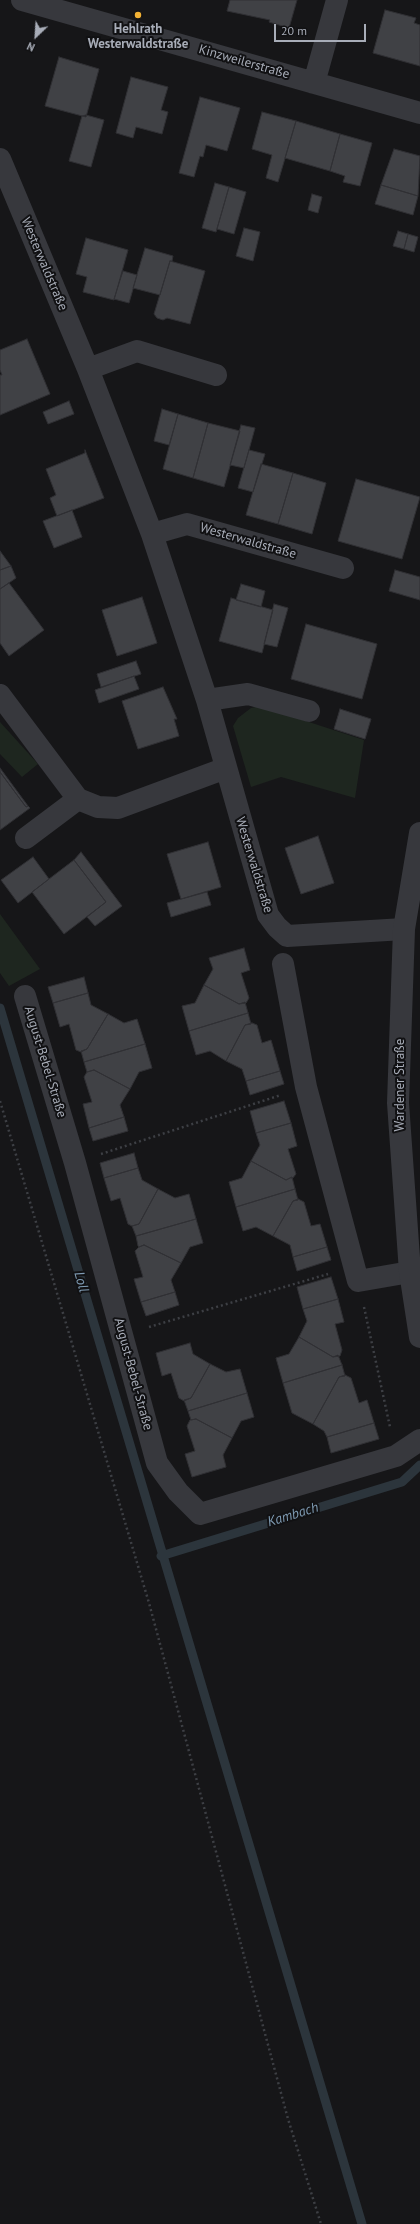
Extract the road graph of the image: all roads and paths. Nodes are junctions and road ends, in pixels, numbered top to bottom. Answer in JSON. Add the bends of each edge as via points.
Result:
{"nodes":[{"id":1,"x":22,"y":0,"type":"edge"},
{"id":2,"x":337,"y":0,"type":"edge"},
{"id":3,"x":314,"y":83,"type":"junction"},
{"id":4,"x":420,"y":113,"type":"edge"},
{"id":5,"x":0,"y":159,"type":"edge"},
{"id":6,"x":88,"y":369,"type":"junction"},
{"id":7,"x":216,"y":375,"type":"dead end"},
{"id":8,"x":152,"y":534,"type":"junction"},
{"id":9,"x":344,"y":568,"type":"dead end"},
{"id":10,"x":0,"y":695,"type":"edge"},
{"id":11,"x":207,"y":700,"type":"junction"},
{"id":12,"x":310,"y":711,"type":"dead end"},
{"id":13,"x":226,"y":768,"type":"junction"},
{"id":14,"x":78,"y":799,"type":"junction"},
{"id":15,"x":420,"y":833,"type":"edge"},
{"id":16,"x":26,"y":838,"type":"dead end"},
{"id":17,"x":404,"y":929,"type":"junction"},
{"id":18,"x":283,"y":964,"type":"dead end"},
{"id":19,"x":25,"y":996,"type":"dead end"},
{"id":20,"x":306,"y":1087,"type":"junction"},
{"id":21,"x":0,"y":1101,"type":"edge"},
{"id":22,"x":74,"y":1163,"type":"junction"},
{"id":23,"x":410,"y":1272,"type":"junction"},
{"id":24,"x":357,"y":1273,"type":"junction"},
{"id":25,"x":122,"y":1334,"type":"junction"},
{"id":26,"x":420,"y":1337,"type":"edge"},
{"id":27,"x":420,"y":1440,"type":"edge"},
{"id":28,"x":396,"y":1456,"type":"junction"},
{"id":29,"x":321,"y":2224,"type":"edge"}],
"edges":[{"from":1,"to":3,"type":"street","name":"Kinzweilerstraße"},
{"from":2,"to":3,"type":"street"},
{"from":3,"to":4,"type":"street","name":"Kinzweilerstraße"},
{"from":5,"to":6,"type":"street","name":"Westerwaldstraße"},
{"from":6,"to":7,"type":"street","via":[[137,352]]},
{"from":6,"to":8,"type":"street","name":"Westerwaldstraße"},
{"from":8,"to":9,"type":"street","name":"Westerwaldstraße","via":[[187,524]]},
{"from":8,"to":11,"type":"street","name":"Westerwaldstraße"},
{"from":10,"to":14,"type":"street"},
{"from":11,"to":12,"type":"street","via":[[248,694]]},
{"from":11,"to":13,"type":"street","name":"Westerwaldstraße"},
{"from":13,"to":14,"type":"street","via":[[118,808],[98,807]]},
{"from":13,"to":17,"type":"street","name":"Westerwaldstraße","via":[[268,915],[277,927],[287,936]]},
{"from":14,"to":16,"type":"street"},
{"from":15,"to":17,"type":"street","name":"Wardener Straße"},
{"from":17,"to":23,"type":"street","name":"Wardener Straße","via":[[398,1103]]},
{"from":18,"to":20,"type":"street"},
{"from":19,"to":22,"type":"street","name":"August-Bebel-Straße"},
{"from":20,"to":22,"type":"path"},
{"from":20,"to":24,"type":"street"},
{"from":21,"to":29,"type":"path","via":[[150,1603],[288,2119]]},
{"from":22,"to":25,"type":"street","name":"August-Bebel-Straße"},
{"from":23,"to":24,"type":"street"},
{"from":23,"to":26,"type":"street","name":"Wardener Straße"},
{"from":24,"to":25,"type":"path"},
{"from":24,"to":28,"type":"path"},
{"from":25,"to":28,"type":"street","name":"August-Bebel-Straße","via":[[157,1463],[178,1492],[200,1514]]},
{"from":27,"to":28,"type":"street","name":"August-Bebel-Straße"}]}
